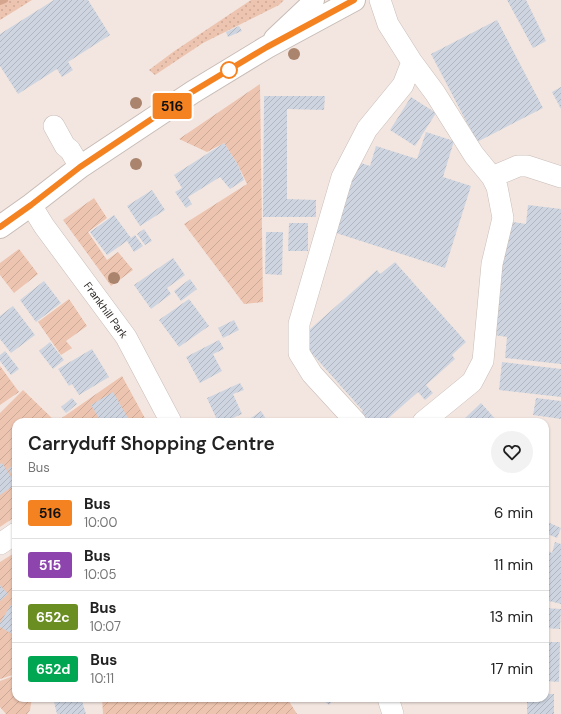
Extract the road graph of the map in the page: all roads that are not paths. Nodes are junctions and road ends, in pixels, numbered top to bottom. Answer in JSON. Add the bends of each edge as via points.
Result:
{"nodes":[{"id":1,"x":313,"y":0,"type":"edge"},
{"id":2,"x":354,"y":0,"type":"edge"},
{"id":3,"x":380,"y":0,"type":"edge"},
{"id":4,"x":267,"y":47,"type":"junction"},
{"id":5,"x":412,"y":62,"type":"junction"},
{"id":6,"x":54,"y":126,"type":"dead end"},
{"id":7,"x":80,"y":167,"type":"junction"},
{"id":8,"x":492,"y":177,"type":"junction"},
{"id":9,"x":561,"y":177,"type":"edge"},
{"id":10,"x":31,"y":205,"type":"junction"},
{"id":11,"x":0,"y":227,"type":"edge"},
{"id":12,"x":168,"y":418,"type":"edge"},
{"id":13,"x":352,"y":418,"type":"edge"},
{"id":14,"x":428,"y":418,"type":"edge"},
{"id":15,"x":12,"y":536,"type":"edge"},
{"id":16,"x":0,"y":544,"type":"edge"},
{"id":17,"x":389,"y":702,"type":"edge"},
{"id":18,"x":393,"y":714,"type":"edge"}],
"edges":[{"from":1,"to":4,"type":"main road","via":[[310,6]]},
{"from":2,"to":4,"type":"main road"},
{"from":3,"to":5,"type":"street","via":[[388,24]]},
{"from":4,"to":7,"type":"main road","via":[[192,92]]},
{"from":5,"to":8,"type":"street","via":[[436,93],[474,155]]},
{"from":5,"to":13,"type":"street","via":[[403,85],[367,129],[342,177],[299,324],[298,353],[312,374]]},
{"from":6,"to":7,"type":"street"},
{"from":7,"to":10,"type":"main road"},
{"from":8,"to":9,"type":"street","via":[[523,166]]},
{"from":8,"to":14,"type":"street","via":[[497,187],[503,218],[492,264],[483,361],[472,382]]},
{"from":10,"to":11,"type":"main road"},
{"from":10,"to":12,"type":"street","name":"Frankhill Park","via":[[126,337]]},
{"from":15,"to":16,"type":"street"},
{"from":17,"to":18,"type":"street"}]}
